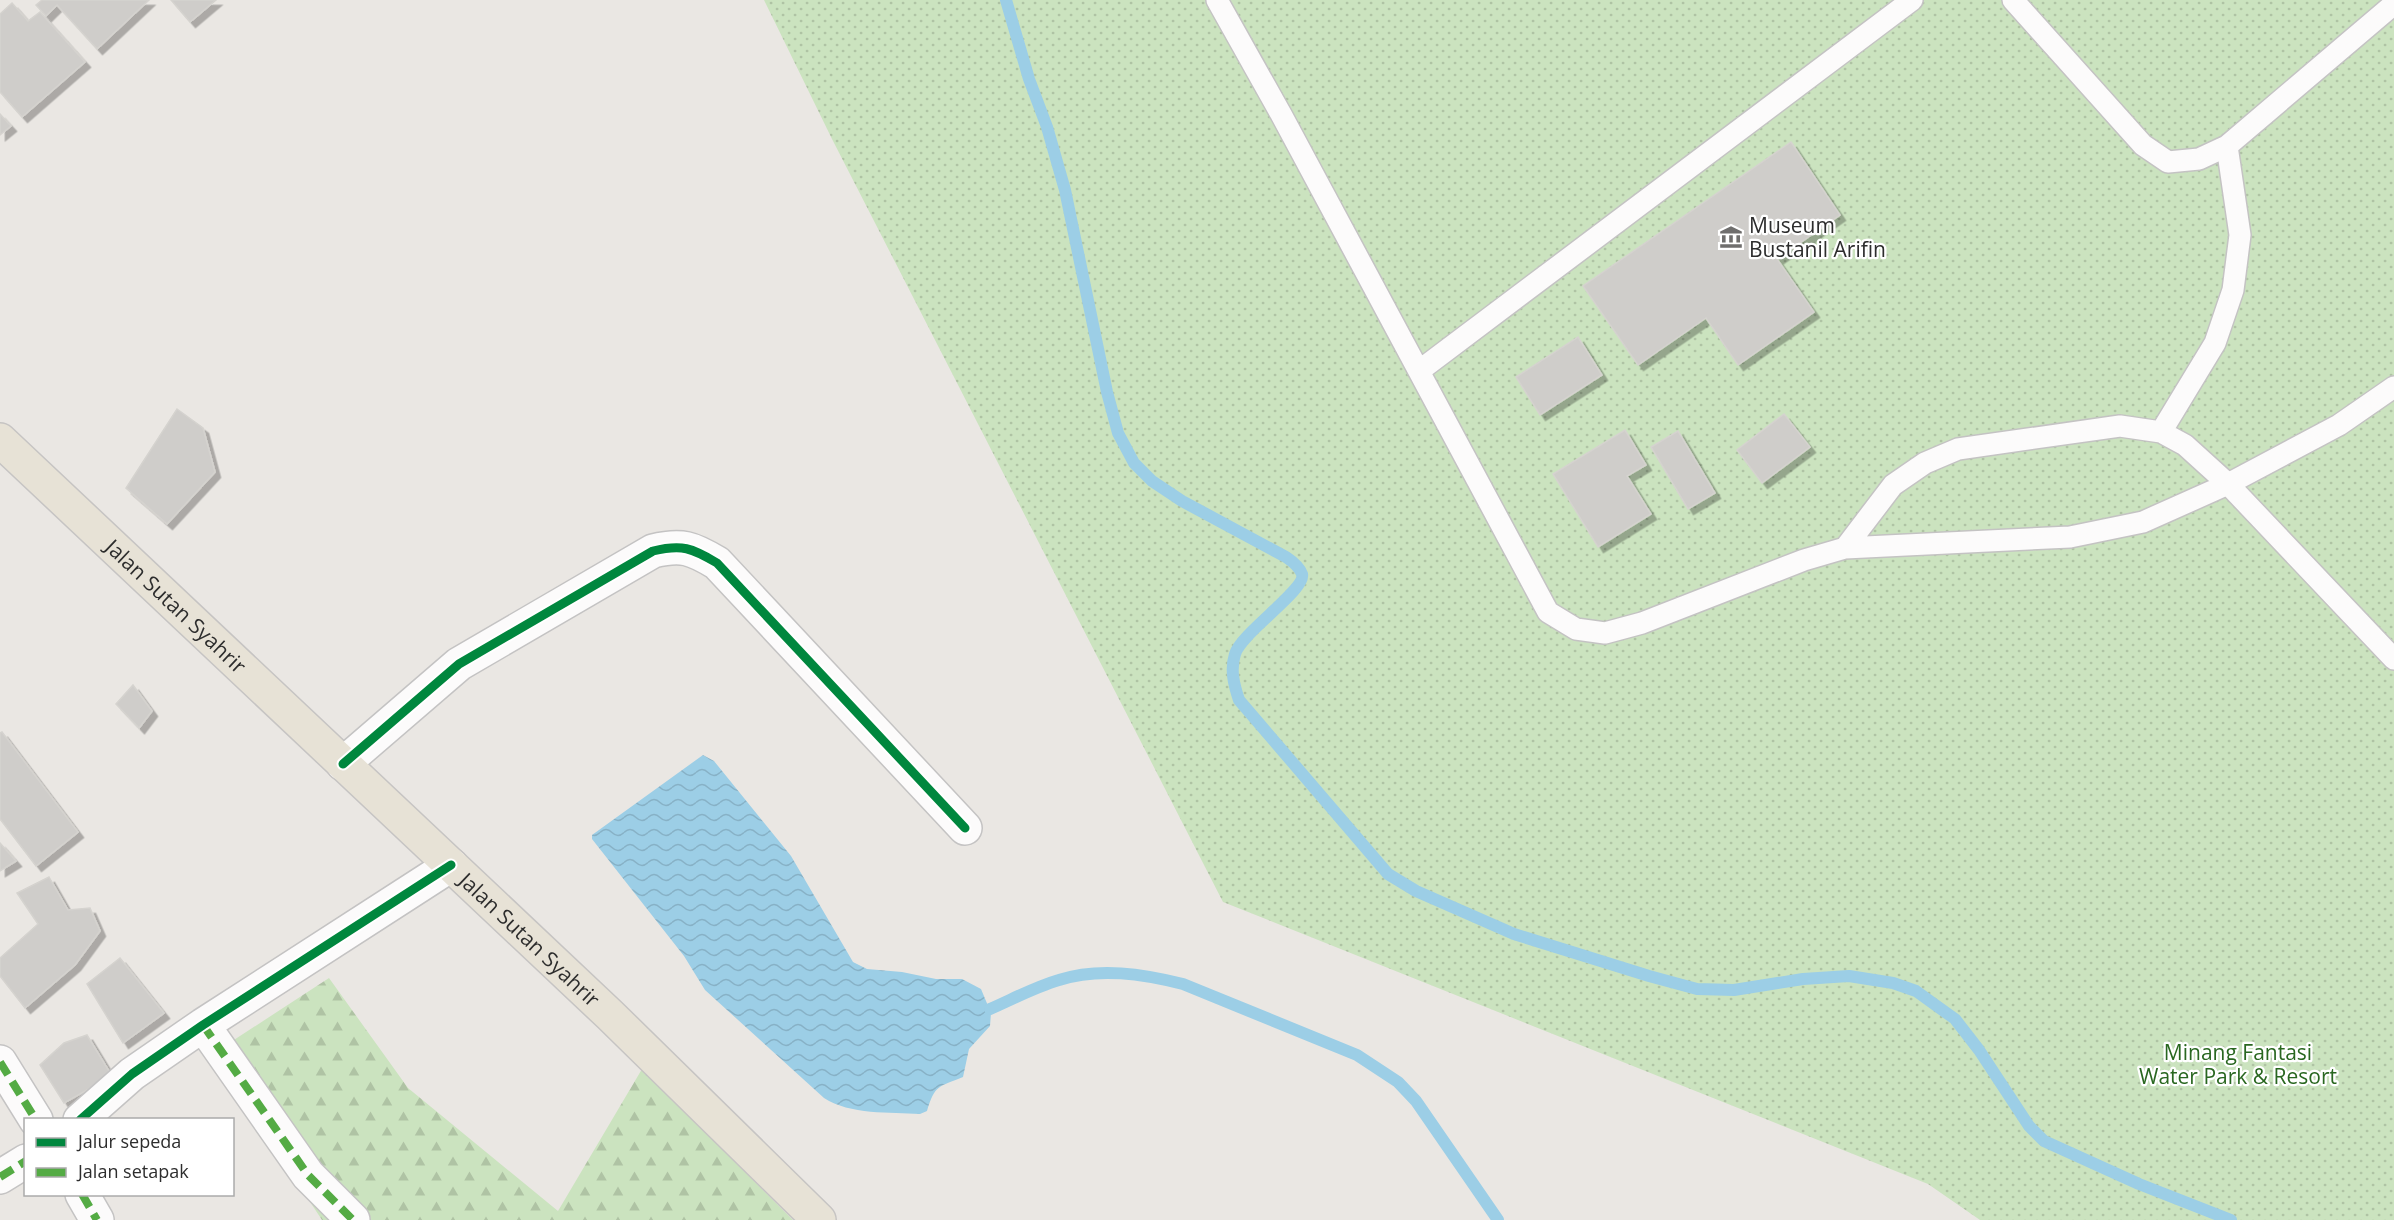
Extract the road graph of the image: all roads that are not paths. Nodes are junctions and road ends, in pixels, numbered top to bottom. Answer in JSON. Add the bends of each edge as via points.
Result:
{"nodes":[{"id":1,"x":1217,"y":0,"type":"edge"},
{"id":2,"x":1912,"y":0,"type":"edge"},
{"id":3,"x":2013,"y":0,"type":"edge"},
{"id":4,"x":2394,"y":4,"type":"edge"},
{"id":5,"x":2227,"y":146,"type":"junction"},
{"id":6,"x":1419,"y":371,"type":"junction"},
{"id":7,"x":2394,"y":387,"type":"edge"},
{"id":8,"x":2161,"y":432,"type":"junction"},
{"id":9,"x":0,"y":440,"type":"edge"},
{"id":10,"x":2228,"y":484,"type":"junction"},
{"id":11,"x":1845,"y":548,"type":"junction"},
{"id":12,"x":2394,"y":659,"type":"edge"},
{"id":13,"x":343,"y":764,"type":"junction"},
{"id":14,"x":965,"y":828,"type":"dead end"},
{"id":15,"x":451,"y":866,"type":"junction"},
{"id":16,"x":203,"y":1025,"type":"junction"},
{"id":17,"x":0,"y":1062,"type":"edge"},
{"id":18,"x":35,"y":1118,"type":"edge"},
{"id":19,"x":81,"y":1118,"type":"edge"},
{"id":20,"x":24,"y":1162,"type":"edge"},
{"id":21,"x":0,"y":1177,"type":"edge"},
{"id":22,"x":83,"y":1196,"type":"edge"},
{"id":23,"x":97,"y":1220,"type":"edge"},
{"id":24,"x":353,"y":1220,"type":"edge"},
{"id":25,"x":819,"y":1220,"type":"edge"}],
"edges":[{"from":1,"to":6,"type":"lane"},
{"from":2,"to":6,"type":"lane"},
{"from":3,"to":5,"type":"lane","via":[[2143,145],[2168,162],[2199,159]]},
{"from":4,"to":5,"type":"lane"},
{"from":5,"to":8,"type":"lane","via":[[2240,235],[2233,290],[2215,343]]},
{"from":6,"to":11,"type":"lane","via":[[1548,612],[1576,629],[1605,633],[1642,622]]},
{"from":7,"to":10,"type":"lane","via":[[2339,425]]},
{"from":8,"to":10,"type":"lane","via":[[2185,445]]},
{"from":8,"to":11,"type":"lane","via":[[2120,426],[1958,449],[1925,463],[1893,485]]},
{"from":9,"to":13,"type":"highway","name":"Jalan Sutan Syahrir"},
{"from":10,"to":11,"type":"lane","via":[[2143,522],[2070,537]]},
{"from":10,"to":12,"type":"lane"},
{"from":13,"to":14,"type":"street","via":[[459,664],[653,550],[673,546],[694,549],[717,562]]},
{"from":13,"to":15,"type":"highway","name":"Jalan Sutan Syahrir"},
{"from":15,"to":16,"type":"street"},
{"from":15,"to":25,"type":"highway","name":"Jalan Sutan Syahrir"},
{"from":16,"to":19,"type":"street","via":[[132,1074]]},
{"from":16,"to":24,"type":"street","via":[[308,1174]]},
{"from":17,"to":18,"type":"street"},
{"from":20,"to":21,"type":"street"},
{"from":22,"to":23,"type":"street"}]}
